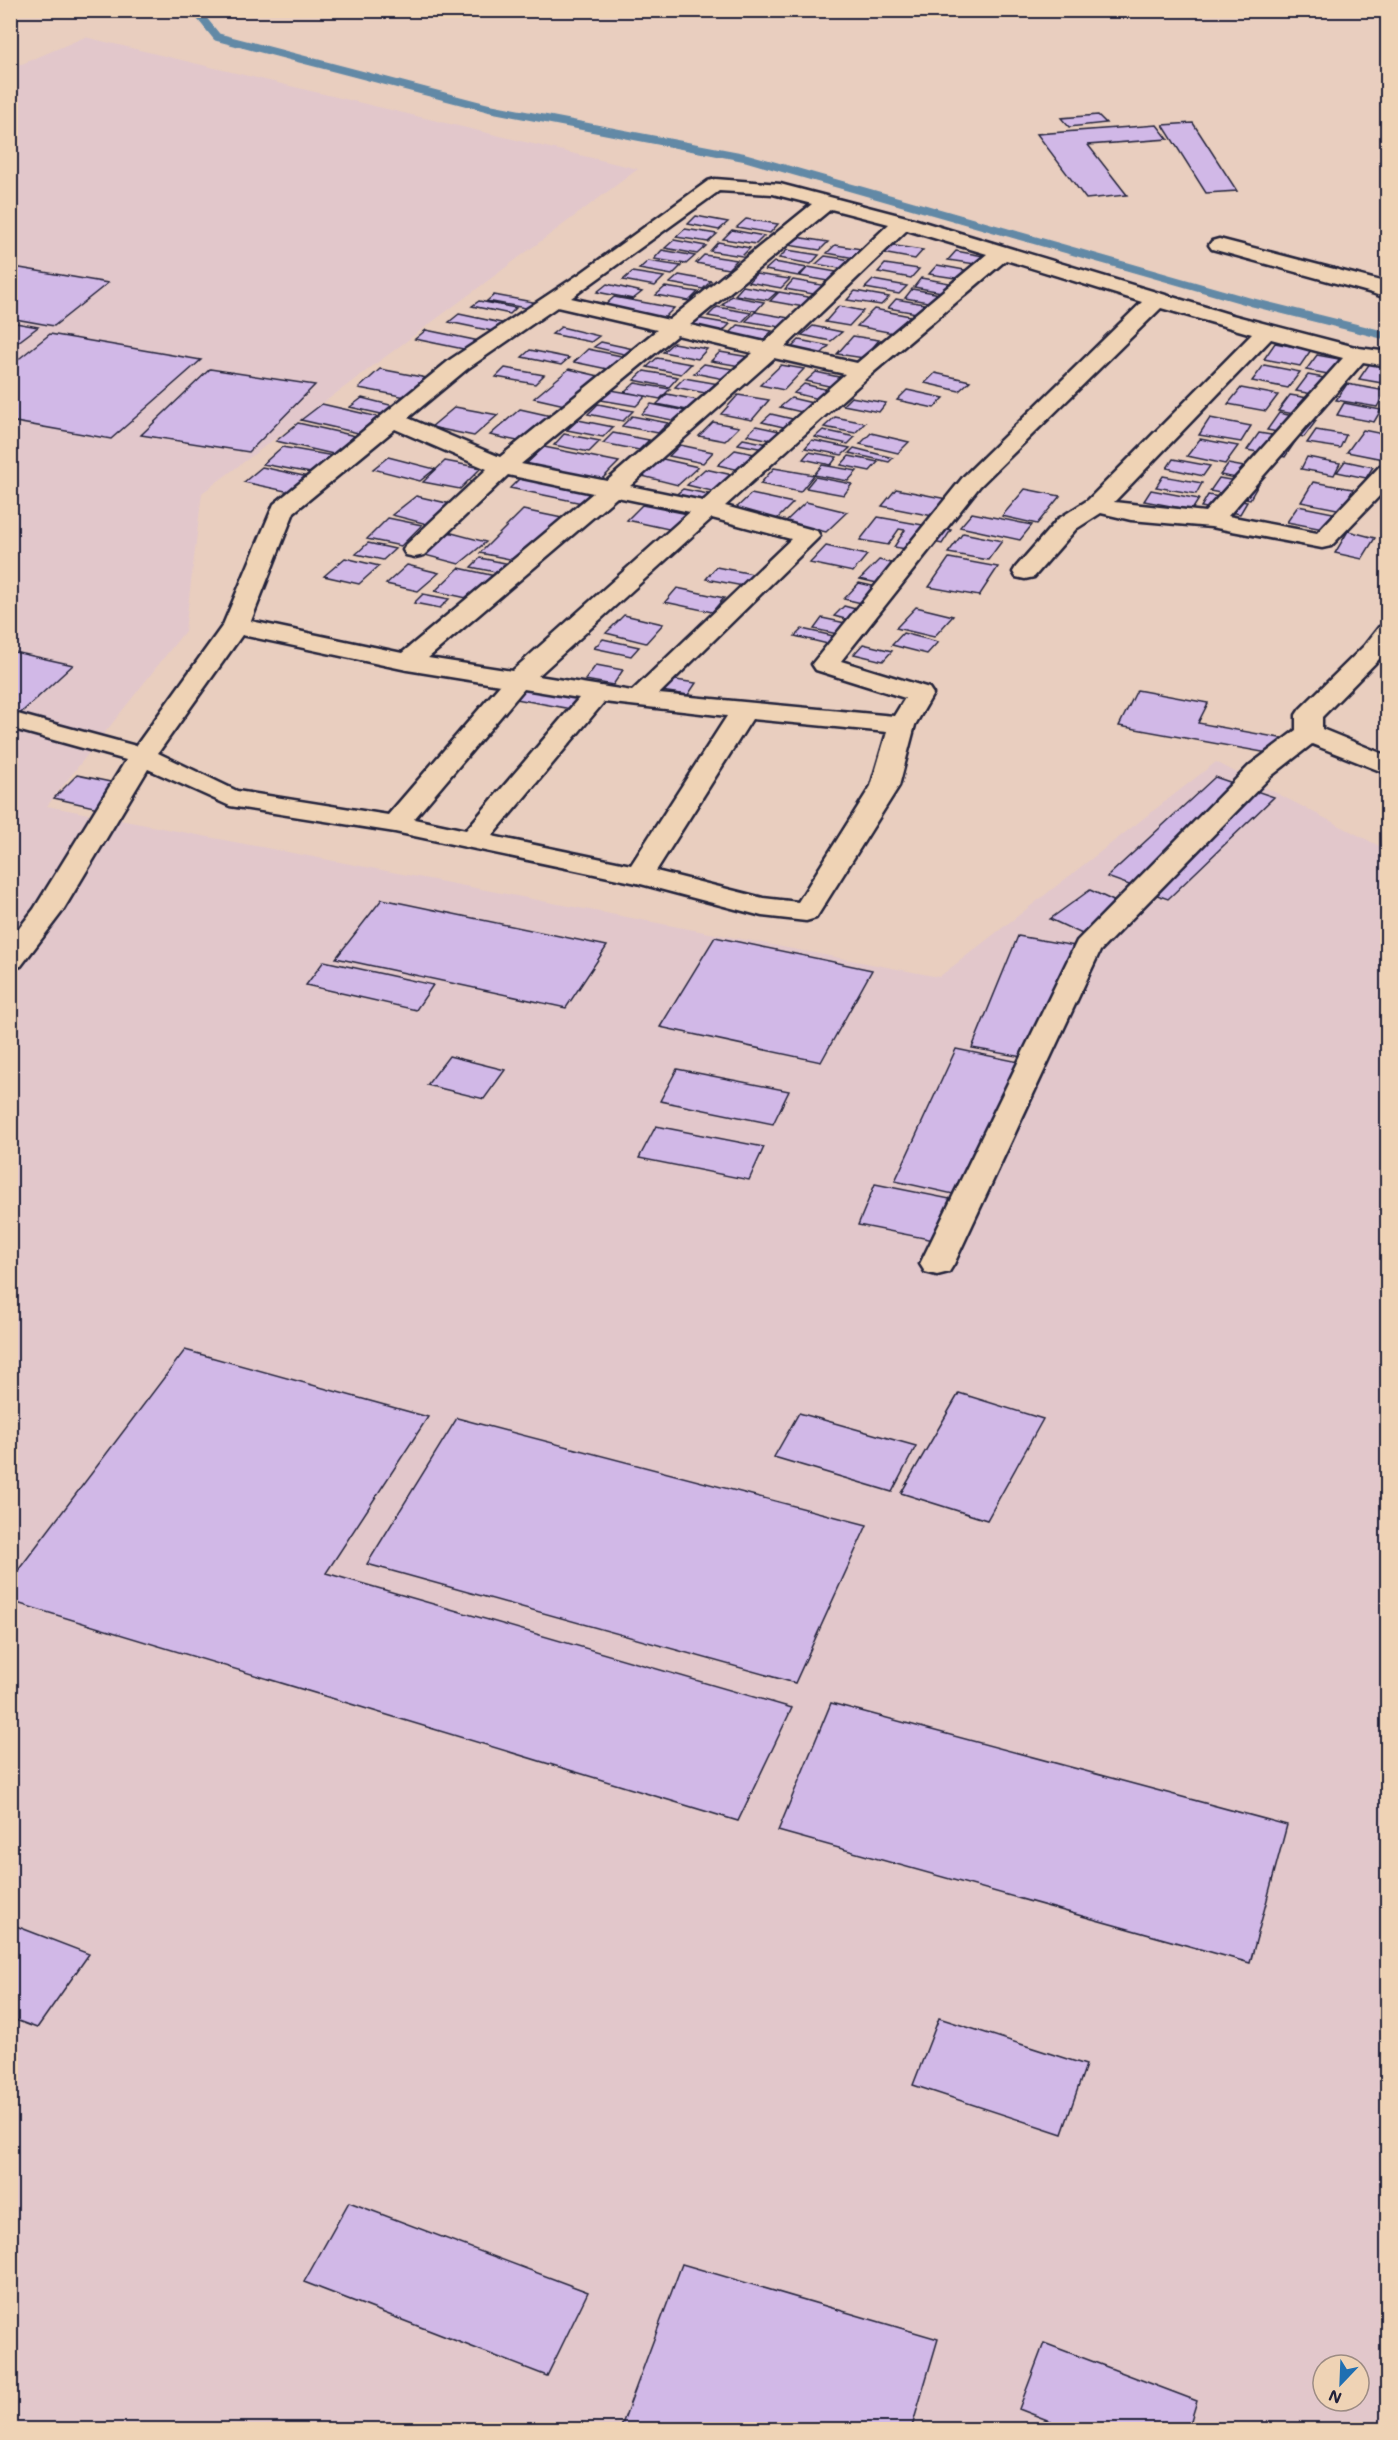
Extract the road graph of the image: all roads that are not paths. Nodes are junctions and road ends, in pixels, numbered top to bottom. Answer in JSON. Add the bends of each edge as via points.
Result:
{"nodes":[{"id":1,"x":827,"y":202,"type":"junction"},
{"id":2,"x":903,"y":222,"type":"junction"},
{"id":3,"x":1219,"y":245,"type":"dead end"},
{"id":4,"x":1003,"y":252,"type":"junction"},
{"id":5,"x":1388,"y":293,"type":"edge"},
{"id":6,"x":1157,"y":299,"type":"junction"},
{"id":7,"x":553,"y":300,"type":"junction"},
{"id":8,"x":673,"y":326,"type":"junction"},
{"id":9,"x":1267,"y":331,"type":"junction"},
{"id":10,"x":769,"y":350,"type":"junction"},
{"id":11,"x":1358,"y":355,"type":"junction"},
{"id":12,"x":1388,"y":359,"type":"edge"},
{"id":13,"x":861,"y":371,"type":"junction"},
{"id":14,"x":392,"y":419,"type":"junction"},
{"id":15,"x":503,"y":467,"type":"junction"},
{"id":16,"x":1388,"y":471,"type":"edge"},
{"id":17,"x":612,"y":490,"type":"junction"},
{"id":18,"x":1098,"y":505,"type":"junction"},
{"id":19,"x":708,"y":509,"type":"junction"},
{"id":20,"x":1210,"y":520,"type":"junction"},
{"id":21,"x":415,"y":550,"type":"dead end"},
{"id":22,"x":1025,"y":572,"type":"dead end"},
{"id":23,"x":236,"y":626,"type":"junction"},
{"id":24,"x":1388,"y":632,"type":"edge"},
{"id":25,"x":407,"y":662,"type":"junction"},
{"id":26,"x":518,"y":680,"type":"junction"},
{"id":27,"x":598,"y":693,"type":"junction"},
{"id":28,"x":638,"y":700,"type":"junction"},
{"id":29,"x":744,"y":710,"type":"junction"},
{"id":30,"x":10,"y":720,"type":"edge"},
{"id":31,"x":902,"y":725,"type":"junction"},
{"id":32,"x":1310,"y":733,"type":"junction"},
{"id":33,"x":142,"y":756,"type":"junction"},
{"id":34,"x":1388,"y":766,"type":"edge"},
{"id":35,"x":395,"y":825,"type":"junction"},
{"id":36,"x":472,"y":841,"type":"junction"},
{"id":37,"x":639,"y":875,"type":"junction"},
{"id":38,"x":10,"y":960,"type":"edge"},
{"id":39,"x":937,"y":1264,"type":"dead end"}],
"edges":[{"from":1,"to":2,"type":"street"},
{"from":1,"to":7,"type":"street","via":[[773,188],[715,185]]},
{"from":1,"to":8,"type":"street"},
{"from":2,"to":4,"type":"street"},
{"from":2,"to":10,"type":"street"},
{"from":3,"to":5,"type":"street"},
{"from":4,"to":6,"type":"street"},
{"from":4,"to":13,"type":"street"},
{"from":6,"to":9,"type":"street"},
{"from":6,"to":31,"type":"street","via":[[972,481],[825,664],[920,694]]},
{"from":7,"to":8,"type":"street"},
{"from":7,"to":14,"type":"street","via":[[459,364]]},
{"from":8,"to":10,"type":"street"},
{"from":8,"to":15,"type":"street"},
{"from":9,"to":11,"type":"street"},
{"from":9,"to":18,"type":"street"},
{"from":10,"to":13,"type":"street"},
{"from":10,"to":17,"type":"street"},
{"from":11,"to":12,"type":"street"},
{"from":11,"to":20,"type":"street"},
{"from":13,"to":19,"type":"street"},
{"from":14,"to":15,"type":"street"},
{"from":14,"to":23,"type":"street","via":[[283,508]]},
{"from":15,"to":17,"type":"street"},
{"from":15,"to":21,"type":"street"},
{"from":16,"to":20,"type":"street","via":[[1322,541]]},
{"from":17,"to":19,"type":"street"},
{"from":17,"to":25,"type":"street"},
{"from":18,"to":20,"type":"street","via":[[1131,513]]},
{"from":18,"to":22,"type":"street","via":[[1067,524]]},
{"from":19,"to":26,"type":"street"},
{"from":19,"to":28,"type":"street","via":[[808,536]]},
{"from":23,"to":25,"type":"street"},
{"from":23,"to":33,"type":"street"},
{"from":24,"to":32,"type":"street","via":[[1309,715]]},
{"from":25,"to":26,"type":"street"},
{"from":26,"to":27,"type":"street"},
{"from":26,"to":35,"type":"street"},
{"from":27,"to":28,"type":"street"},
{"from":27,"to":36,"type":"street"},
{"from":28,"to":29,"type":"street"},
{"from":29,"to":31,"type":"street"},
{"from":29,"to":37,"type":"street"},
{"from":30,"to":33,"type":"street"},
{"from":31,"to":37,"type":"street","via":[[885,786],[806,912],[762,907]]},
{"from":32,"to":34,"type":"street"},
{"from":32,"to":39,"type":"street","via":[[1260,771],[1087,948]]},
{"from":33,"to":35,"type":"street","via":[[230,798]]},
{"from":33,"to":38,"type":"street","via":[[47,912]]},
{"from":35,"to":36,"type":"street"},
{"from":36,"to":37,"type":"street"}]}
